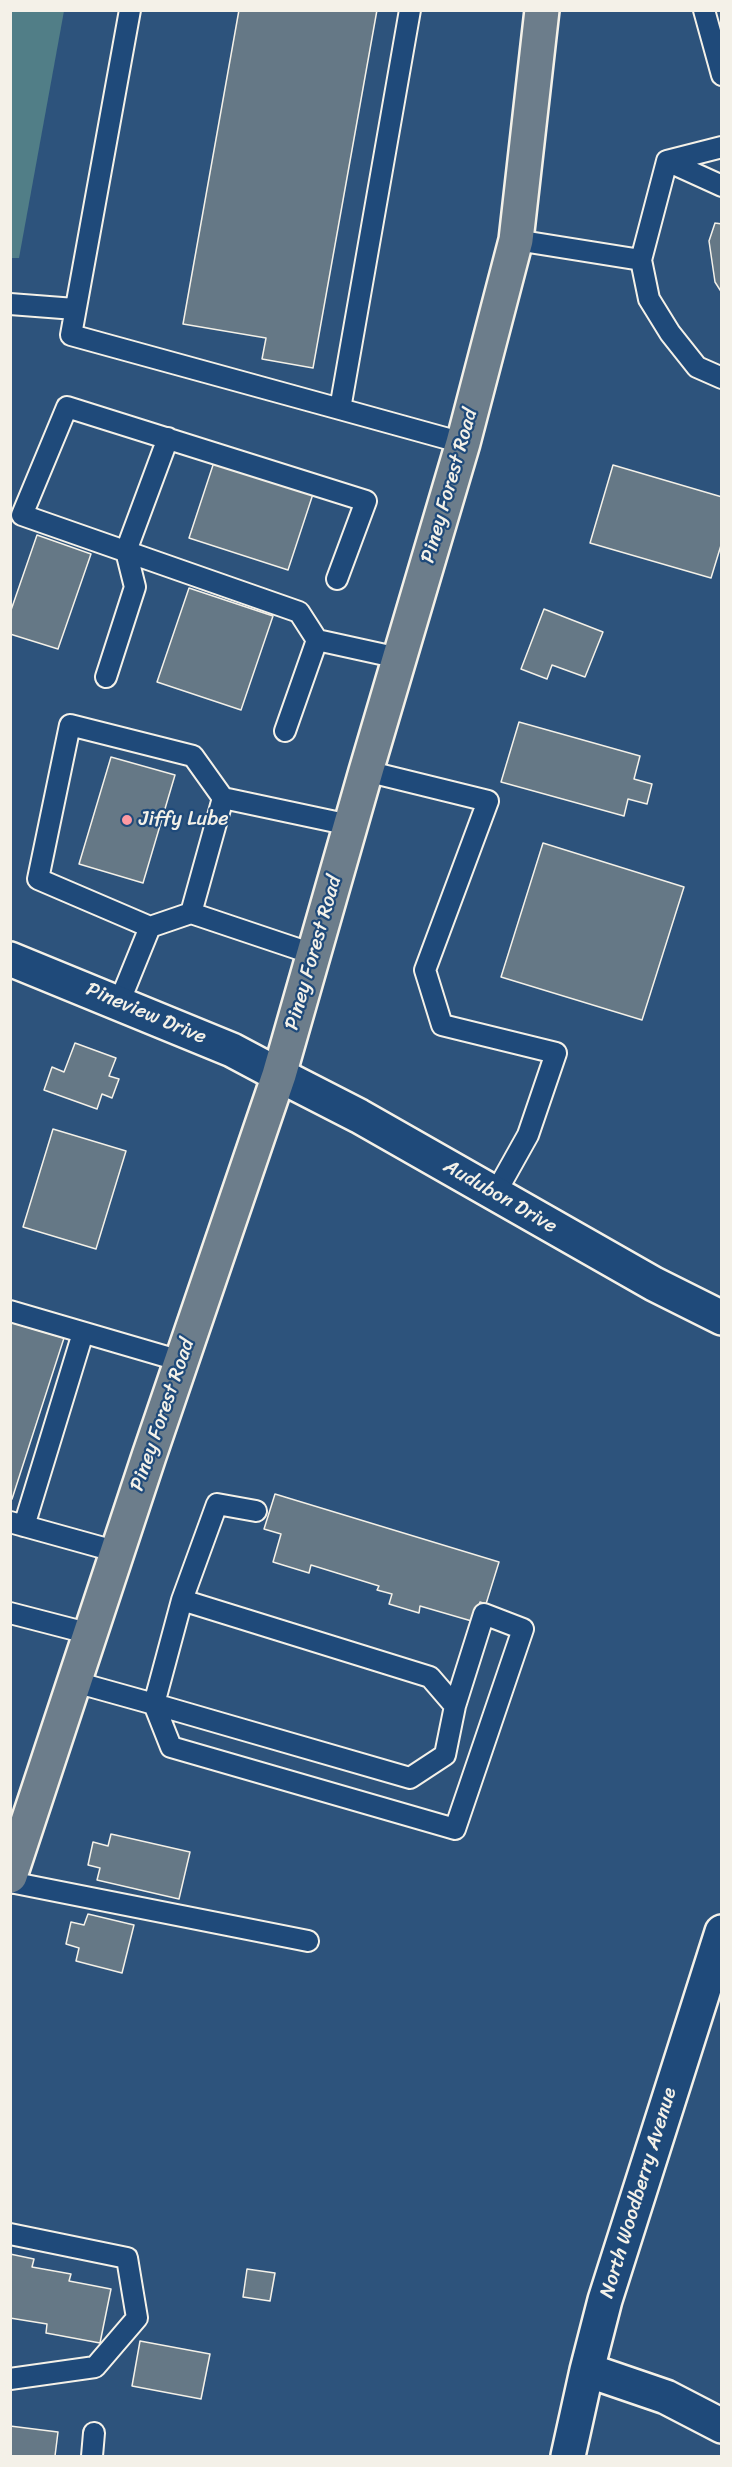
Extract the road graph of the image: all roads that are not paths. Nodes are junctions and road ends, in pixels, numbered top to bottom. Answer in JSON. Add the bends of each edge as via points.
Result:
{"nodes":[{"id":1,"x":130,"y":10,"type":"edge"},
{"id":2,"x":410,"y":10,"type":"edge"},
{"id":3,"x":542,"y":10,"type":"edge"},
{"id":4,"x":704,"y":10,"type":"edge"},
{"id":5,"x":722,"y":75,"type":"edge"},
{"id":6,"x":722,"y":147,"type":"edge"},
{"id":7,"x":722,"y":160,"type":"edge"},
{"id":8,"x":668,"y":161,"type":"junction"},
{"id":9,"x":722,"y":174,"type":"edge"},
{"id":10,"x":722,"y":186,"type":"edge"},
{"id":11,"x":516,"y":240,"type":"junction"},
{"id":12,"x":640,"y":260,"type":"junction"},
{"id":13,"x":10,"y":304,"type":"edge"},
{"id":14,"x":75,"y":309,"type":"junction"},
{"id":15,"x":722,"y":378,"type":"edge"},
{"id":16,"x":340,"y":409,"type":"junction"},
{"id":17,"x":168,"y":438,"type":"junction"},
{"id":18,"x":463,"y":443,"type":"junction"},
{"id":19,"x":126,"y":551,"type":"junction"},
{"id":20,"x":337,"y":579,"type":"dead end"},
{"id":21,"x":316,"y":640,"type":"junction"},
{"id":22,"x":399,"y":658,"type":"junction"},
{"id":23,"x":106,"y":677,"type":"dead end"},
{"id":24,"x":285,"y":731,"type":"dead end"},
{"id":25,"x":366,"y":771,"type":"junction"},
{"id":26,"x":223,"y":798,"type":"junction"},
{"id":27,"x":351,"y":825,"type":"junction"},
{"id":28,"x":191,"y":913,"type":"junction"},
{"id":29,"x":150,"y":927,"type":"junction"},
{"id":30,"x":314,"y":954,"type":"junction"},
{"id":31,"x":10,"y":959,"type":"edge"},
{"id":32,"x":119,"y":1003,"type":"junction"},
{"id":33,"x":279,"y":1075,"type":"junction"},
{"id":34,"x":495,"y":1194,"type":"junction"},
{"id":35,"x":10,"y":1311,"type":"edge"},
{"id":36,"x":722,"y":1318,"type":"edge"},
{"id":37,"x":83,"y":1333,"type":"junction"},
{"id":38,"x":181,"y":1361,"type":"junction"},
{"id":39,"x":256,"y":1511,"type":"dead end"},
{"id":40,"x":17,"y":1524,"type":"edge"},
{"id":41,"x":118,"y":1552,"type":"junction"},
{"id":42,"x":182,"y":1600,"type":"junction"},
{"id":43,"x":10,"y":1613,"type":"edge"},
{"id":44,"x":91,"y":1634,"type":"junction"},
{"id":45,"x":75,"y":1682,"type":"junction"},
{"id":46,"x":154,"y":1704,"type":"junction"},
{"id":47,"x":455,"y":1706,"type":"junction"},
{"id":48,"x":14,"y":1857,"type":"edge"},
{"id":49,"x":10,"y":1882,"type":"edge"},
{"id":50,"x":722,"y":1932,"type":"edge"},
{"id":51,"x":308,"y":1941,"type":"dead end"},
{"id":52,"x":10,"y":2234,"type":"edge"},
{"id":53,"x":587,"y":2370,"type":"junction"},
{"id":54,"x":10,"y":2379,"type":"edge"},
{"id":55,"x":722,"y":2426,"type":"edge"},
{"id":56,"x":94,"y":2433,"type":"dead end"},
{"id":57,"x":92,"y":2457,"type":"edge"},
{"id":58,"x":568,"y":2457,"type":"edge"}],
"edges":[{"from":1,"to":14,"type":"lane"},
{"from":2,"to":16,"type":"lane"},
{"from":3,"to":11,"type":"main road","name":"Piney Forest Road"},
{"from":4,"to":5,"type":"lane"},
{"from":6,"to":8,"type":"lane"},
{"from":7,"to":8,"type":"lane"},
{"from":8,"to":9,"type":"lane"},
{"from":8,"to":10,"type":"lane"},
{"from":8,"to":12,"type":"lane"},
{"from":11,"to":12,"type":"lane"},
{"from":11,"to":18,"type":"main road","name":"Piney Forest Road"},
{"from":12,"to":15,"type":"lane","via":[[649,299],[670,333],[697,367]]},
{"from":13,"to":14,"type":"lane"},
{"from":14,"to":16,"type":"lane","via":[[71,334]]},
{"from":16,"to":18,"type":"lane"},
{"from":17,"to":19,"type":"lane"},
{"from":17,"to":19,"type":"lane","via":[[67,407],[22,515]]},
{"from":17,"to":20,"type":"lane","via":[[366,501]]},
{"from":18,"to":22,"type":"main road","name":"Piney Forest Road"},
{"from":19,"to":21,"type":"lane","via":[[298,612]]},
{"from":19,"to":23,"type":"lane","via":[[135,587]]},
{"from":21,"to":22,"type":"lane"},
{"from":21,"to":24,"type":"lane"},
{"from":22,"to":25,"type":"main road","name":"Piney Forest Road"},
{"from":25,"to":27,"type":"main road","name":"Piney Forest Road"},
{"from":25,"to":34,"type":"lane","via":[[488,801],[425,970],[442,1025],[556,1053],[528,1135]]},
{"from":26,"to":27,"type":"lane"},
{"from":26,"to":28,"type":"lane"},
{"from":26,"to":29,"type":"lane","via":[[193,756],[70,725],[38,879]]},
{"from":27,"to":30,"type":"main road","name":"Piney Forest Road"},
{"from":28,"to":29,"type":"lane"},
{"from":28,"to":30,"type":"lane"},
{"from":29,"to":32,"type":"lane"},
{"from":30,"to":33,"type":"main road","name":"Piney Forest Road"},
{"from":31,"to":32,"type":"street","name":"Pineview Drive"},
{"from":32,"to":33,"type":"street","name":"Pineview Drive","via":[[232,1050]]},
{"from":33,"to":34,"type":"street","name":"Audubon Drive"},
{"from":33,"to":38,"type":"main road","name":"Piney Forest Road"},
{"from":34,"to":36,"type":"street","name":"Audubon Drive"},
{"from":35,"to":37,"type":"lane"},
{"from":37,"to":38,"type":"lane"},
{"from":37,"to":40,"type":"lane","via":[[60,1376]]},
{"from":38,"to":41,"type":"main road","name":"Piney Forest Road"},
{"from":39,"to":42,"type":"lane","via":[[217,1504]]},
{"from":40,"to":41,"type":"lane"},
{"from":41,"to":44,"type":"main road","name":"Piney Forest Road"},
{"from":42,"to":46,"type":"lane"},
{"from":42,"to":47,"type":"lane","via":[[430,1677]]},
{"from":43,"to":44,"type":"lane"},
{"from":44,"to":45,"type":"main road","name":"Piney Forest Road"},
{"from":45,"to":46,"type":"lane"},
{"from":45,"to":48,"type":"main road","name":"Piney Forest Road"},
{"from":46,"to":47,"type":"lane","via":[[410,1778],[445,1755]]},
{"from":46,"to":47,"type":"lane","via":[[171,1747],[455,1829],[523,1629],[483,1614]]},
{"from":49,"to":51,"type":"lane"},
{"from":50,"to":53,"type":"street","name":"North Woodberry Avenue","via":[[605,2300]]},
{"from":52,"to":54,"type":"lane","via":[[127,2258],[136,2318],[95,2367]]},
{"from":53,"to":55,"type":"street","via":[[666,2397]]},
{"from":53,"to":58,"type":"street","name":"North Woodberry Avenue"},
{"from":56,"to":57,"type":"lane"}]}
